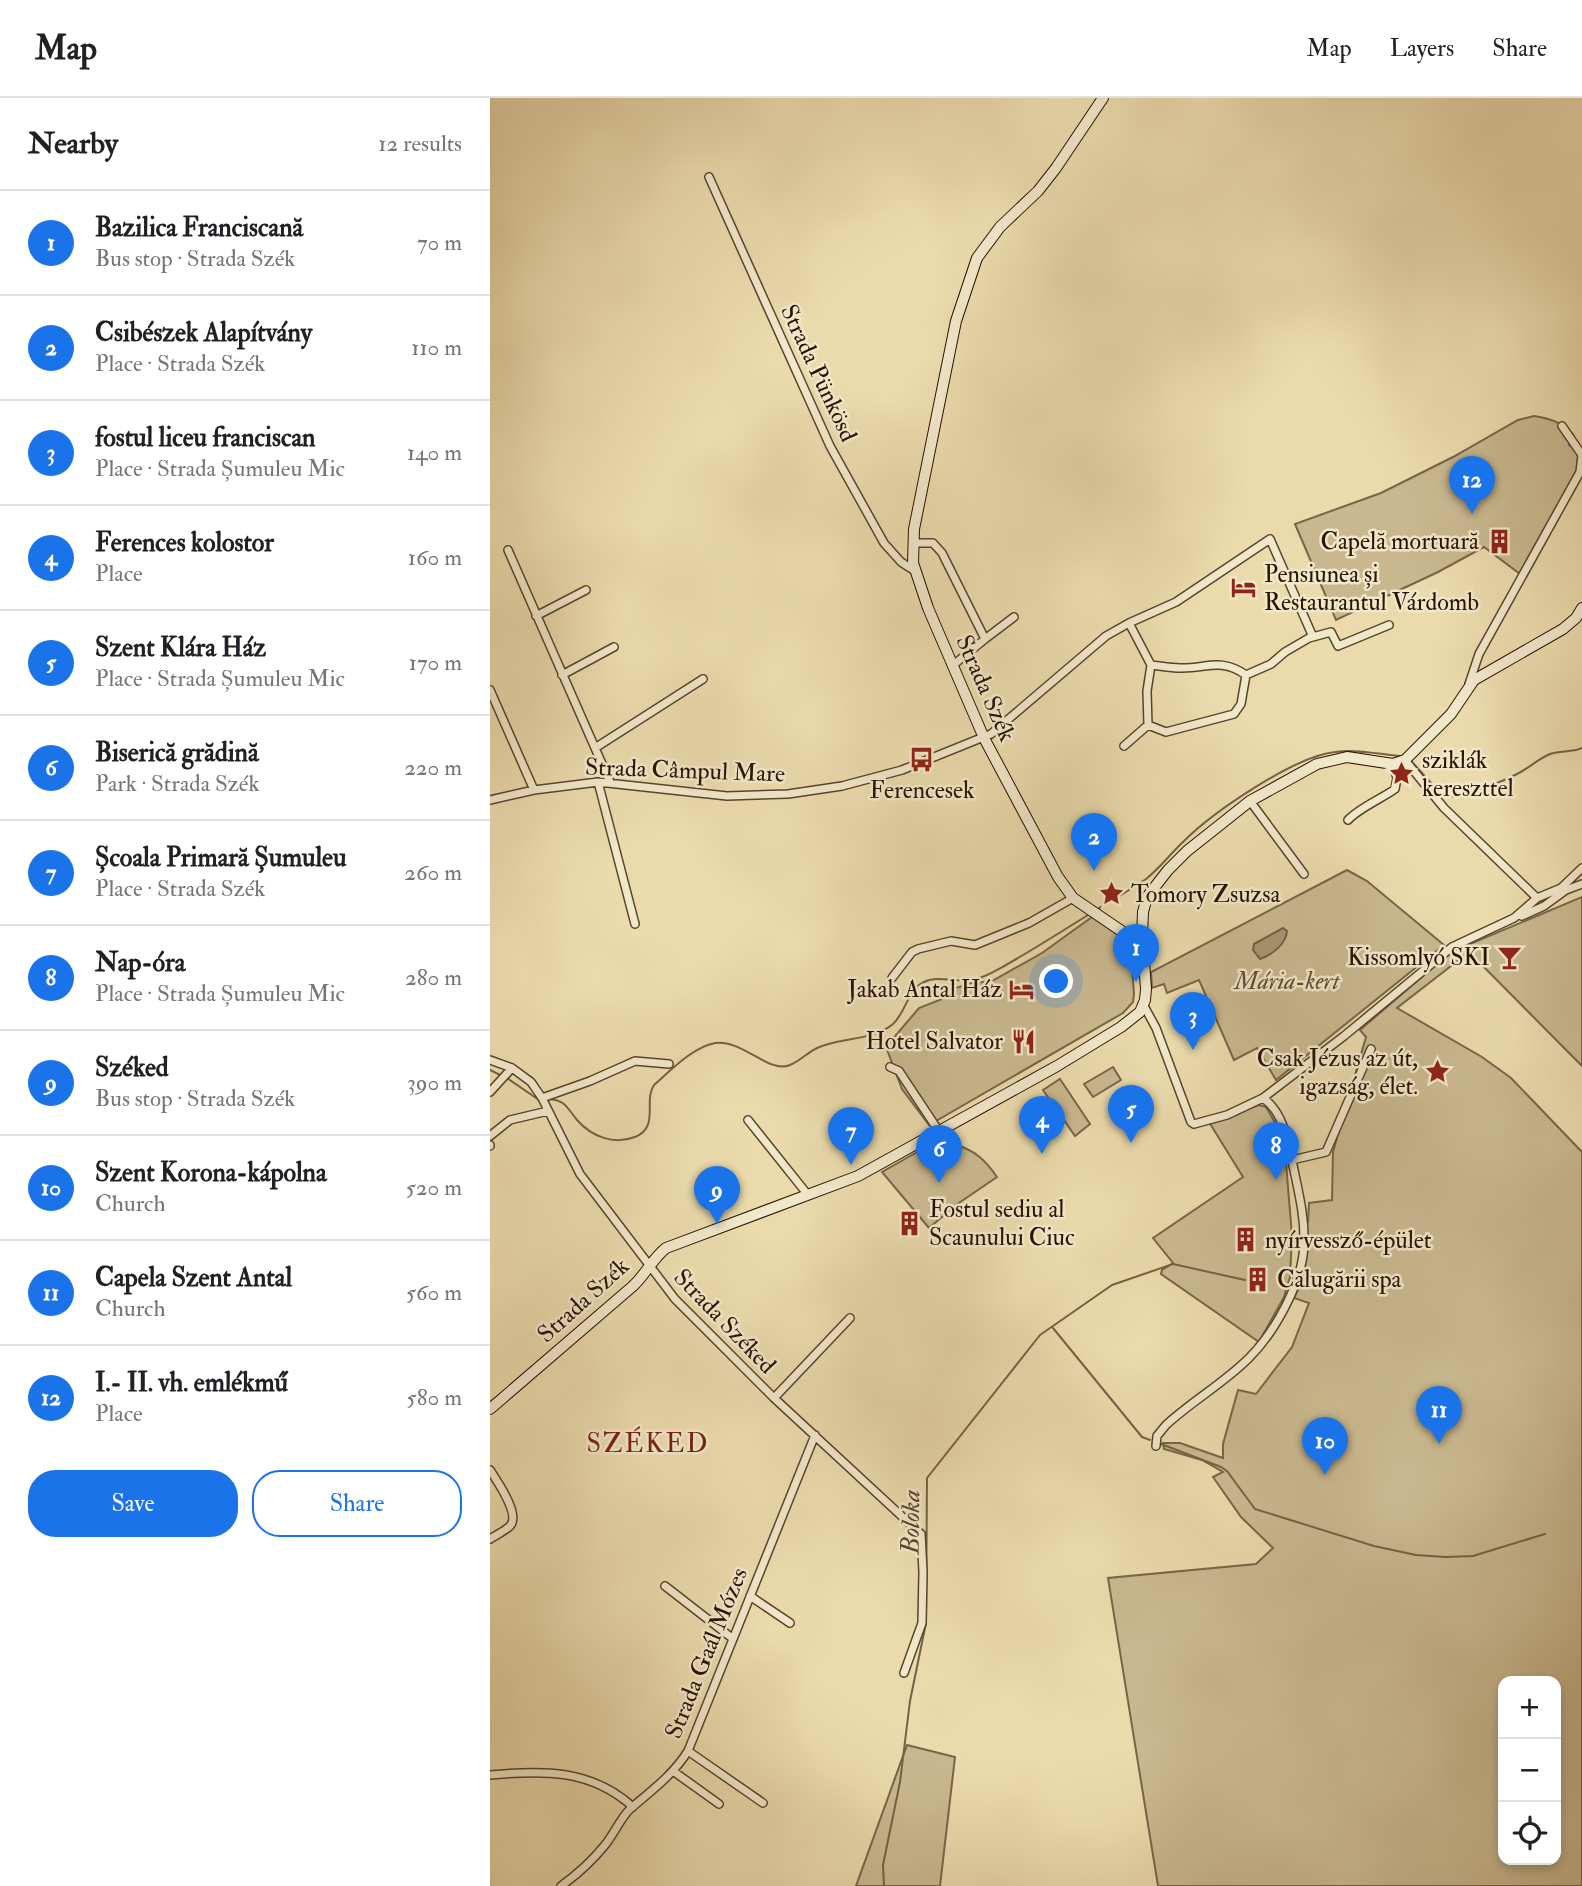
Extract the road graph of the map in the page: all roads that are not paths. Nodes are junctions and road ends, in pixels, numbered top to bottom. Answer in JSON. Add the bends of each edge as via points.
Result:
{"nodes":[{"id":1,"x":1103,"y":98,"type":"edge"},
{"id":2,"x":709,"y":177,"type":"dead end"},
{"id":3,"x":1562,"y":426,"type":"dead end"},
{"id":4,"x":913,"y":543,"type":"junction"},
{"id":5,"x":508,"y":550,"type":"dead end"},
{"id":6,"x":915,"y":571,"type":"junction"},
{"id":7,"x":586,"y":590,"type":"dead end"},
{"id":8,"x":1582,"y":608,"type":"edge"},
{"id":9,"x":536,"y":617,"type":"junction"},
{"id":10,"x":1014,"y":617,"type":"dead end"},
{"id":11,"x":1129,"y":622,"type":"junction"},
{"id":12,"x":1389,"y":625,"type":"dead end"},
{"id":13,"x":1313,"y":637,"type":"junction"},
{"id":14,"x":985,"y":639,"type":"junction"},
{"id":15,"x":614,"y":647,"type":"dead end"},
{"id":16,"x":952,"y":666,"type":"junction"},
{"id":17,"x":1151,"y":666,"type":"junction"},
{"id":18,"x":562,"y":675,"type":"junction"},
{"id":19,"x":1246,"y":676,"type":"junction"},
{"id":20,"x":704,"y":679,"type":"dead end"},
{"id":21,"x":1468,"y":688,"type":"junction"},
{"id":22,"x":490,"y":690,"type":"edge"},
{"id":23,"x":1148,"y":725,"type":"junction"},
{"id":24,"x":984,"y":738,"type":"junction"},
{"id":25,"x":1124,"y":746,"type":"dead end"},
{"id":26,"x":595,"y":748,"type":"junction"},
{"id":27,"x":1406,"y":758,"type":"junction"},
{"id":28,"x":1393,"y":764,"type":"junction"},
{"id":29,"x":598,"y":782,"type":"junction"},
{"id":30,"x":610,"y":782,"type":"junction"},
{"id":31,"x":534,"y":790,"type":"junction"},
{"id":32,"x":490,"y":800,"type":"edge"},
{"id":33,"x":1250,"y":801,"type":"junction"},
{"id":34,"x":1348,"y":820,"type":"dead end"},
{"id":35,"x":1582,"y":868,"type":"edge"},
{"id":36,"x":1304,"y":873,"type":"dead end"},
{"id":37,"x":1573,"y":877,"type":"junction"},
{"id":38,"x":1581,"y":885,"type":"edge"},
{"id":39,"x":1073,"y":898,"type":"junction"},
{"id":40,"x":1537,"y":898,"type":"junction"},
{"id":41,"x":1514,"y":918,"type":"junction"},
{"id":42,"x":635,"y":924,"type":"dead end"},
{"id":43,"x":1142,"y":945,"type":"junction"},
{"id":44,"x":892,"y":978,"type":"dead end"},
{"id":45,"x":1144,"y":1006,"type":"junction"},
{"id":46,"x":1371,"y":1049,"type":"dead end"},
{"id":47,"x":490,"y":1060,"type":"edge"},
{"id":48,"x":669,"y":1064,"type":"dead end"},
{"id":49,"x":512,"y":1068,"type":"junction"},
{"id":50,"x":890,"y":1068,"type":"dead end"},
{"id":51,"x":490,"y":1092,"type":"edge"},
{"id":52,"x":542,"y":1098,"type":"junction"},
{"id":53,"x":1263,"y":1098,"type":"junction"},
{"id":54,"x":548,"y":1111,"type":"junction"},
{"id":55,"x":748,"y":1120,"type":"dead end"},
{"id":56,"x":938,"y":1130,"type":"junction"},
{"id":57,"x":490,"y":1136,"type":"edge"},
{"id":58,"x":1292,"y":1160,"type":"junction"},
{"id":59,"x":808,"y":1195,"type":"junction"},
{"id":60,"x":650,"y":1268,"type":"junction"},
{"id":61,"x":850,"y":1318,"type":"dead end"},
{"id":62,"x":774,"y":1398,"type":"junction"},
{"id":63,"x":490,"y":1409,"type":"edge"},
{"id":64,"x":815,"y":1436,"type":"junction"},
{"id":65,"x":1156,"y":1446,"type":"dead end"},
{"id":66,"x":490,"y":1470,"type":"edge"},
{"id":67,"x":490,"y":1539,"type":"edge"},
{"id":68,"x":665,"y":1586,"type":"dead end"},
{"id":69,"x":750,"y":1596,"type":"junction"},
{"id":70,"x":790,"y":1623,"type":"dead end"},
{"id":71,"x":732,"y":1637,"type":"junction"},
{"id":72,"x":904,"y":1673,"type":"dead end"},
{"id":73,"x":688,"y":1751,"type":"junction"},
{"id":74,"x":673,"y":1771,"type":"junction"},
{"id":75,"x":490,"y":1775,"type":"edge"},
{"id":76,"x":763,"y":1803,"type":"dead end"},
{"id":77,"x":719,"y":1804,"type":"dead end"},
{"id":78,"x":633,"y":1807,"type":"junction"},
{"id":79,"x":561,"y":1886,"type":"edge"}],
"edges":[{"from":1,"to":4,"type":"street","name":"Strada Szék","via":[[1038,191],[988,241],[971,270],[954,329]]},
{"from":2,"to":6,"type":"street","name":"Strada Pünkösd","via":[[830,446],[884,543]]},
{"from":3,"to":21,"type":"street","via":[[1582,455],[1580,472],[1479,654]]},
{"from":4,"to":6,"type":"street","name":"Strada Szék"},
{"from":4,"to":14,"type":"street","via":[[933,543],[942,553]]},
{"from":5,"to":9,"type":"street"},
{"from":6,"to":16,"type":"street","name":"Strada Szék"},
{"from":7,"to":9,"type":"street"},
{"from":8,"to":21,"type":"street","via":[[1563,629],[1482,674]]},
{"from":9,"to":18,"type":"street"},
{"from":10,"to":14,"type":"street"},
{"from":11,"to":13,"type":"street","name":"Strada Câmpul Mare","via":[[1176,601],[1269,539]]},
{"from":11,"to":17,"type":"street"},
{"from":11,"to":24,"type":"street","name":"Strada Câmpul Mare","via":[[1097,643]]},
{"from":12,"to":13,"type":"street","via":[[1338,646],[1331,632]]},
{"from":13,"to":19,"type":"street"},
{"from":14,"to":16,"type":"street"},
{"from":15,"to":18,"type":"street"},
{"from":16,"to":24,"type":"street","name":"Strada Szék"},
{"from":17,"to":19,"type":"street","via":[[1183,669],[1210,664]]},
{"from":17,"to":23,"type":"street","via":[[1146,691]]},
{"from":18,"to":26,"type":"street"},
{"from":19,"to":23,"type":"street","via":[[1241,704],[1234,714],[1166,732]]},
{"from":20,"to":26,"type":"street"},
{"from":21,"to":27,"type":"street","via":[[1451,714]]},
{"from":22,"to":31,"type":"street"},
{"from":23,"to":25,"type":"street"},
{"from":24,"to":30,"type":"street","name":"Strada Câmpul Mare","via":[[871,779],[788,794],[727,796]]},
{"from":24,"to":39,"type":"street","name":"Strada Szék"},
{"from":26,"to":30,"type":"street"},
{"from":27,"to":28,"type":"street"},
{"from":27,"to":40,"type":"street","via":[[1444,808]]},
{"from":28,"to":33,"type":"street","via":[[1347,757],[1326,761]]},
{"from":28,"to":34,"type":"street","via":[[1395,789]]},
{"from":29,"to":30,"type":"street","name":"Strada Câmpul Mare"},
{"from":29,"to":31,"type":"street","name":"Strada Câmpul Mare"},
{"from":29,"to":42,"type":"street"},
{"from":31,"to":32,"type":"street","name":"Strada Câmpul Mare"},
{"from":33,"to":36,"type":"street"},
{"from":33,"to":43,"type":"street","via":[[1202,838],[1156,884],[1145,905]]},
{"from":35,"to":37,"type":"street"},
{"from":37,"to":38,"type":"street"},
{"from":37,"to":40,"type":"street"},
{"from":38,"to":41,"type":"street"},
{"from":39,"to":43,"type":"street","name":"Strada Szék"},
{"from":39,"to":44,"type":"street","via":[[1030,923],[975,945],[951,941],[918,949]]},
{"from":40,"to":41,"type":"street"},
{"from":41,"to":53,"type":"street","via":[[1452,947]]},
{"from":43,"to":45,"type":"street"},
{"from":45,"to":53,"type":"street","via":[[1191,1122],[1210,1120]]},
{"from":45,"to":56,"type":"street","name":"Strada Szék","via":[[1101,1040]]},
{"from":46,"to":58,"type":"street","via":[[1326,1152]]},
{"from":47,"to":49,"type":"street"},
{"from":48,"to":52,"type":"street","via":[[635,1061]]},
{"from":49,"to":51,"type":"street"},
{"from":49,"to":52,"type":"street","name":"Strada Széked","via":[[531,1082]]},
{"from":50,"to":56,"type":"street","via":[[899,1071]]},
{"from":52,"to":54,"type":"street","name":"Strada Széked"},
{"from":53,"to":58,"type":"street","via":[[1277,1114]]},
{"from":54,"to":57,"type":"street","via":[[510,1120]]},
{"from":54,"to":60,"type":"street","name":"Strada Széked","via":[[580,1174]]},
{"from":55,"to":59,"type":"street"},
{"from":56,"to":59,"type":"street","name":"Strada Szék","via":[[858,1176]]},
{"from":58,"to":65,"type":"street","via":[[1304,1243],[1283,1311],[1255,1352],[1166,1425]]},
{"from":59,"to":60,"type":"street","name":"Strada Szék","via":[[666,1248]]},
{"from":60,"to":62,"type":"street","name":"Strada Széked"},
{"from":60,"to":63,"type":"street","name":"Strada Szék"},
{"from":61,"to":62,"type":"street","name":"Strada Széked"},
{"from":62,"to":64,"type":"street","name":"Strada Széked"},
{"from":64,"to":69,"type":"street","name":"Strada Gaál Mózes"},
{"from":64,"to":72,"type":"street","name":"Strada Széked","via":[[920,1534],[922,1623]]},
{"from":66,"to":67,"type":"street","via":[[514,1519]]},
{"from":68,"to":71,"type":"street"},
{"from":69,"to":70,"type":"street"},
{"from":69,"to":71,"type":"street","name":"Strada Gaál Mózes"},
{"from":71,"to":73,"type":"street","name":"Strada Gaál Mózes"},
{"from":73,"to":74,"type":"street","name":"Strada Gaál Mózes"},
{"from":73,"to":76,"type":"street"},
{"from":74,"to":77,"type":"street"},
{"from":74,"to":78,"type":"street","name":"Strada Gaál Mózes"},
{"from":75,"to":78,"type":"street","via":[[537,1772],[582,1778],[605,1786]]},
{"from":78,"to":79,"type":"street","name":"Strada Gaál Mózes","via":[[585,1868]]}]}
